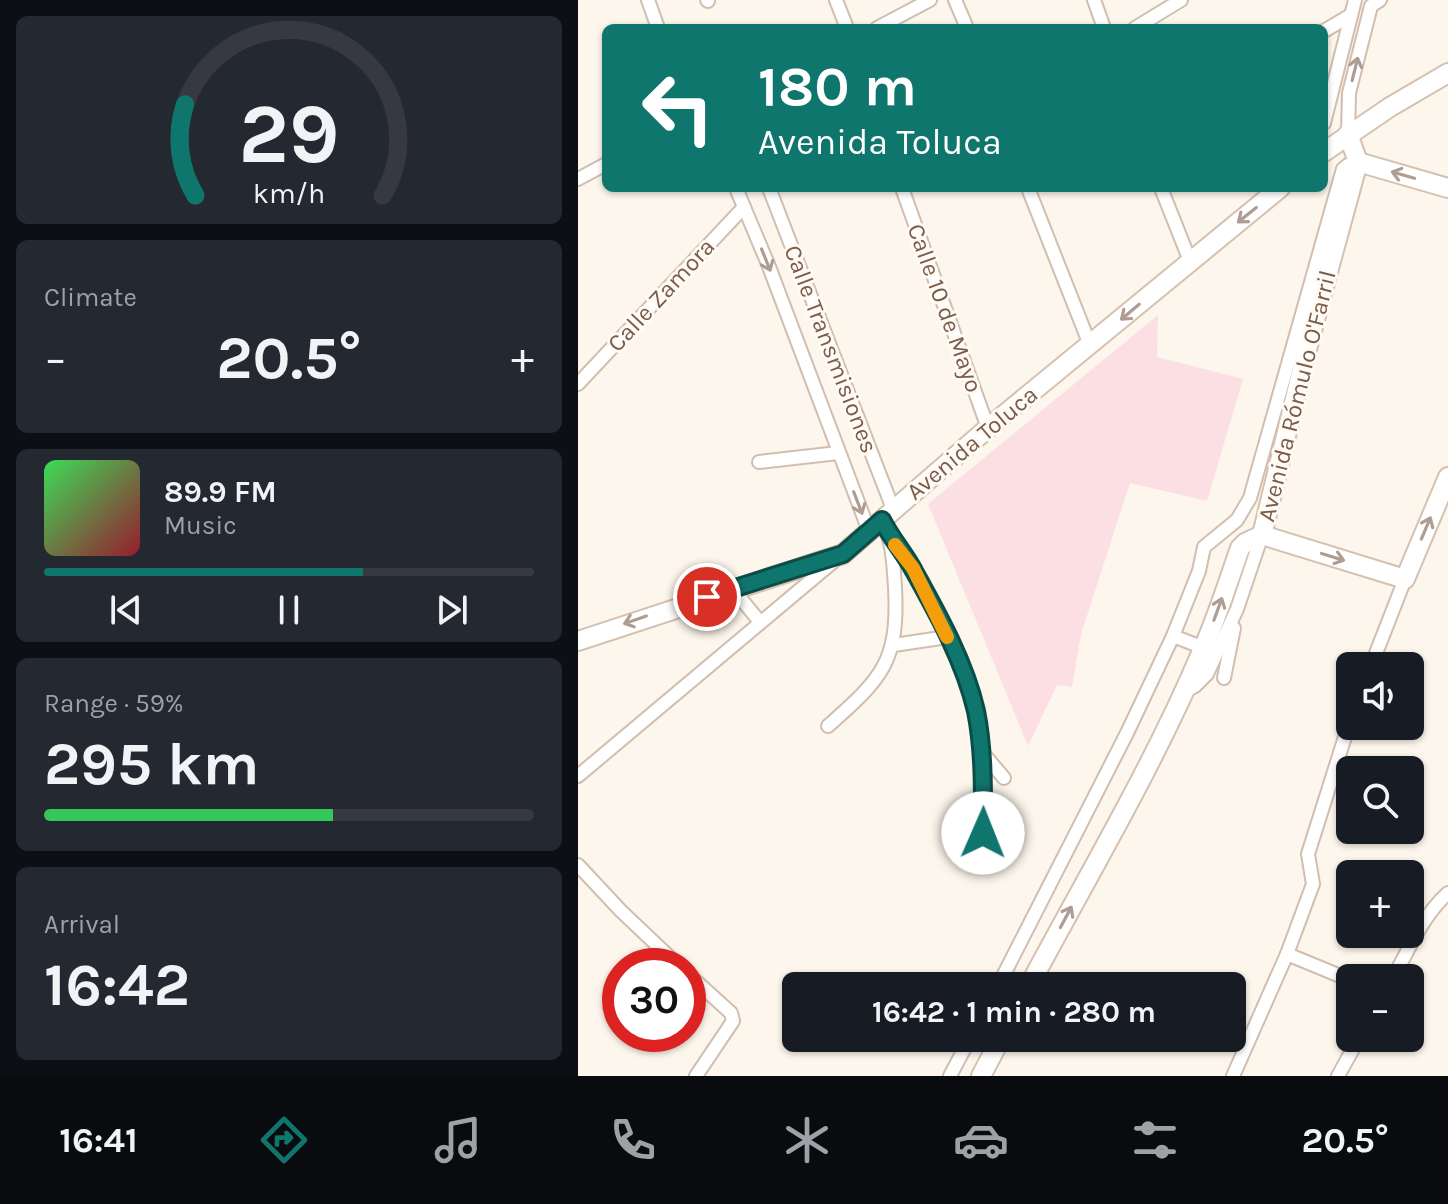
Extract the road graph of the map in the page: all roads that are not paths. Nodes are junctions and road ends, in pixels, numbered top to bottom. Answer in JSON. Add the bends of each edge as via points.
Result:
{"nodes":[{"id":1,"x":648,"y":0,"type":"edge"},
{"id":2,"x":836,"y":0,"type":"edge"},
{"id":3,"x":930,"y":0,"type":"edge"},
{"id":4,"x":955,"y":0,"type":"edge"},
{"id":5,"x":1094,"y":0,"type":"edge"},
{"id":6,"x":1181,"y":0,"type":"edge"},
{"id":7,"x":1355,"y":0,"type":"edge"},
{"id":8,"x":1375,"y":3,"type":"edge"},
{"id":9,"x":1351,"y":15,"type":"junction"},
{"id":10,"x":657,"y":24,"type":"edge"},
{"id":11,"x":845,"y":24,"type":"edge"},
{"id":12,"x":885,"y":24,"type":"edge"},
{"id":13,"x":965,"y":24,"type":"edge"},
{"id":14,"x":1103,"y":24,"type":"edge"},
{"id":15,"x":1142,"y":24,"type":"edge"},
{"id":16,"x":1328,"y":29,"type":"edge"},
{"id":17,"x":1443,"y":74,"type":"edge"},
{"id":18,"x":1328,"y":107,"type":"edge"},
{"id":19,"x":1348,"y":134,"type":"junction"},
{"id":20,"x":1328,"y":149,"type":"edge"},
{"id":21,"x":1358,"y":162,"type":"junction"},
{"id":22,"x":602,"y":166,"type":"edge"},
{"id":23,"x":578,"y":179,"type":"edge"},
{"id":24,"x":1448,"y":188,"type":"edge"},
{"id":25,"x":738,"y":192,"type":"edge"},
{"id":26,"x":770,"y":192,"type":"edge"},
{"id":27,"x":903,"y":192,"type":"edge"},
{"id":28,"x":1030,"y":192,"type":"edge"},
{"id":29,"x":1163,"y":192,"type":"edge"},
{"id":30,"x":1275,"y":192,"type":"edge"},
{"id":31,"x":744,"y":207,"type":"junction"},
{"id":32,"x":1190,"y":261,"type":"junction"},
{"id":33,"x":1090,"y":345,"type":"junction"},
{"id":34,"x":578,"y":384,"type":"edge"},
{"id":35,"x":988,"y":428,"type":"junction"},
{"id":36,"x":838,"y":453,"type":"junction"},
{"id":37,"x":759,"y":462,"type":"dead end"},
{"id":38,"x":1448,"y":477,"type":"edge"},
{"id":39,"x":882,"y":520,"type":"junction"},
{"id":40,"x":1262,"y":535,"type":"junction"},
{"id":41,"x":892,"y":541,"type":"junction"},
{"id":42,"x":843,"y":554,"type":"junction"},
{"id":43,"x":1405,"y":579,"type":"junction"},
{"id":44,"x":732,"y":588,"type":"junction"},
{"id":45,"x":1237,"y":609,"type":"junction"},
{"id":46,"x":760,"y":622,"type":"junction"},
{"id":47,"x":1173,"y":636,"type":"junction"},
{"id":48,"x":947,"y":637,"type":"junction"},
{"id":49,"x":578,"y":641,"type":"edge"},
{"id":50,"x":894,"y":645,"type":"junction"},
{"id":51,"x":1204,"y":648,"type":"junction"},
{"id":52,"x":1376,"y":652,"type":"edge"},
{"id":53,"x":1224,"y":678,"type":"dead end"},
{"id":54,"x":1184,"y":692,"type":"junction"},
{"id":55,"x":828,"y":726,"type":"dead end"},
{"id":56,"x":1344,"y":740,"type":"edge"},
{"id":57,"x":982,"y":752,"type":"junction"},
{"id":58,"x":578,"y":776,"type":"edge"},
{"id":59,"x":1004,"y":778,"type":"dead end"},
{"id":60,"x":983,"y":833,"type":"dead end"},
{"id":61,"x":578,"y":865,"type":"edge"},
{"id":62,"x":1448,"y":893,"type":"edge"},
{"id":63,"x":660,"y":948,"type":"edge"},
{"id":64,"x":1287,"y":954,"type":"junction"},
{"id":65,"x":1401,"y":964,"type":"edge"},
{"id":66,"x":1005,"y":972,"type":"edge"},
{"id":67,"x":1037,"y":972,"type":"edge"},
{"id":68,"x":1336,"y":974,"type":"edge"},
{"id":69,"x":706,"y":991,"type":"edge"},
{"id":70,"x":963,"y":1052,"type":"edge"},
{"id":71,"x":994,"y":1052,"type":"edge"},
{"id":72,"x":1351,"y":1052,"type":"edge"},
{"id":73,"x":696,"y":1076,"type":"edge"},
{"id":74,"x":950,"y":1076,"type":"edge"},
{"id":75,"x":981,"y":1076,"type":"edge"},
{"id":76,"x":1233,"y":1076,"type":"edge"},
{"id":77,"x":1338,"y":1076,"type":"edge"}],
"edges":[{"from":1,"to":10,"type":"street"},
{"from":2,"to":11,"type":"street"},
{"from":3,"to":12,"type":"street"},
{"from":4,"to":13,"type":"street"},
{"from":5,"to":14,"type":"street"},
{"from":6,"to":15,"type":"street"},
{"from":7,"to":9,"type":"street"},
{"from":19,"to":8,"type":"street","one_way":true,"via":[[1349,93]]},
{"from":9,"to":16,"type":"street"},
{"from":9,"to":18,"type":"street"},
{"from":17,"to":19,"type":"street"},
{"from":19,"to":20,"type":"street"},
{"from":19,"to":21,"type":"street"},
{"from":24,"to":21,"type":"street","one_way":true},
{"from":21,"to":40,"type":"street","name":"Avenida Rómulo O'Farril"},
{"from":21,"to":47,"type":"street","via":[[1343,169],[1250,498],[1237,520],[1204,547]]},
{"from":22,"to":23,"type":"street"},
{"from":25,"to":31,"type":"street","name":"Calle Transmisiones"},
{"from":26,"to":39,"type":"street","name":"Calle Transmisiones"},
{"from":27,"to":35,"type":"street","name":"Calle 10 de Mayo"},
{"from":28,"to":33,"type":"street"},
{"from":29,"to":32,"type":"street"},
{"from":30,"to":32,"type":"street","name":"Avenida Toluca","one_way":true},
{"from":31,"to":34,"type":"street","name":"Calle Zamora"},
{"from":31,"to":36,"type":"street","name":"Calle Transmisiones","one_way":true},
{"from":32,"to":33,"type":"street","name":"Avenida Toluca","one_way":true},
{"from":33,"to":35,"type":"street","name":"Avenida Toluca"},
{"from":35,"to":39,"type":"street","name":"Avenida Toluca"},
{"from":36,"to":37,"type":"street","name":"Calle Transmisiones"},
{"from":36,"to":39,"type":"street","name":"Calle Transmisiones","one_way":true},
{"from":43,"to":38,"type":"street","one_way":true},
{"from":39,"to":41,"type":"street"},
{"from":39,"to":42,"type":"street","name":"Avenida Toluca"},
{"from":40,"to":43,"type":"street","one_way":true},
{"from":40,"to":45,"type":"street"},
{"from":51,"to":40,"type":"street","name":"Avenida Rómulo O'Farril","one_way":true,"via":[[1240,548]]},
{"from":41,"to":48,"type":"street","via":[[913,568]]},
{"from":41,"to":50,"type":"street"},
{"from":42,"to":44,"type":"street","name":"Avenida Toluca"},
{"from":42,"to":46,"type":"street"},
{"from":43,"to":52,"type":"street"},
{"from":44,"to":46,"type":"street"},
{"from":44,"to":49,"type":"street","name":"Avenida Toluca","one_way":true},
{"from":45,"to":53,"type":"street"},
{"from":45,"to":54,"type":"street","via":[[1207,674]]},
{"from":46,"to":58,"type":"street"},
{"from":47,"to":51,"type":"street"},
{"from":47,"to":66,"type":"street"},
{"from":48,"to":50,"type":"street"},
{"from":48,"to":57,"type":"street","via":[[975,708]]},
{"from":50,"to":55,"type":"street","via":[[873,683]]},
{"from":51,"to":54,"type":"street","name":"Avenida Rómulo O'Farril"},
{"from":67,"to":54,"type":"street","name":"Avenida Rómulo O'Farril","one_way":true},
{"from":56,"to":64,"type":"street","via":[[1308,854],[1313,884]]},
{"from":57,"to":59,"type":"street"},
{"from":57,"to":60,"type":"street"},
{"from":61,"to":63,"type":"street"},
{"from":62,"to":65,"type":"street","via":[[1437,902]]},
{"from":64,"to":68,"type":"street"},
{"from":64,"to":76,"type":"street"},
{"from":69,"to":73,"type":"street","via":[[733,1021]]},
{"from":70,"to":74,"type":"street"},
{"from":71,"to":75,"type":"street"},
{"from":72,"to":77,"type":"street"}]}
